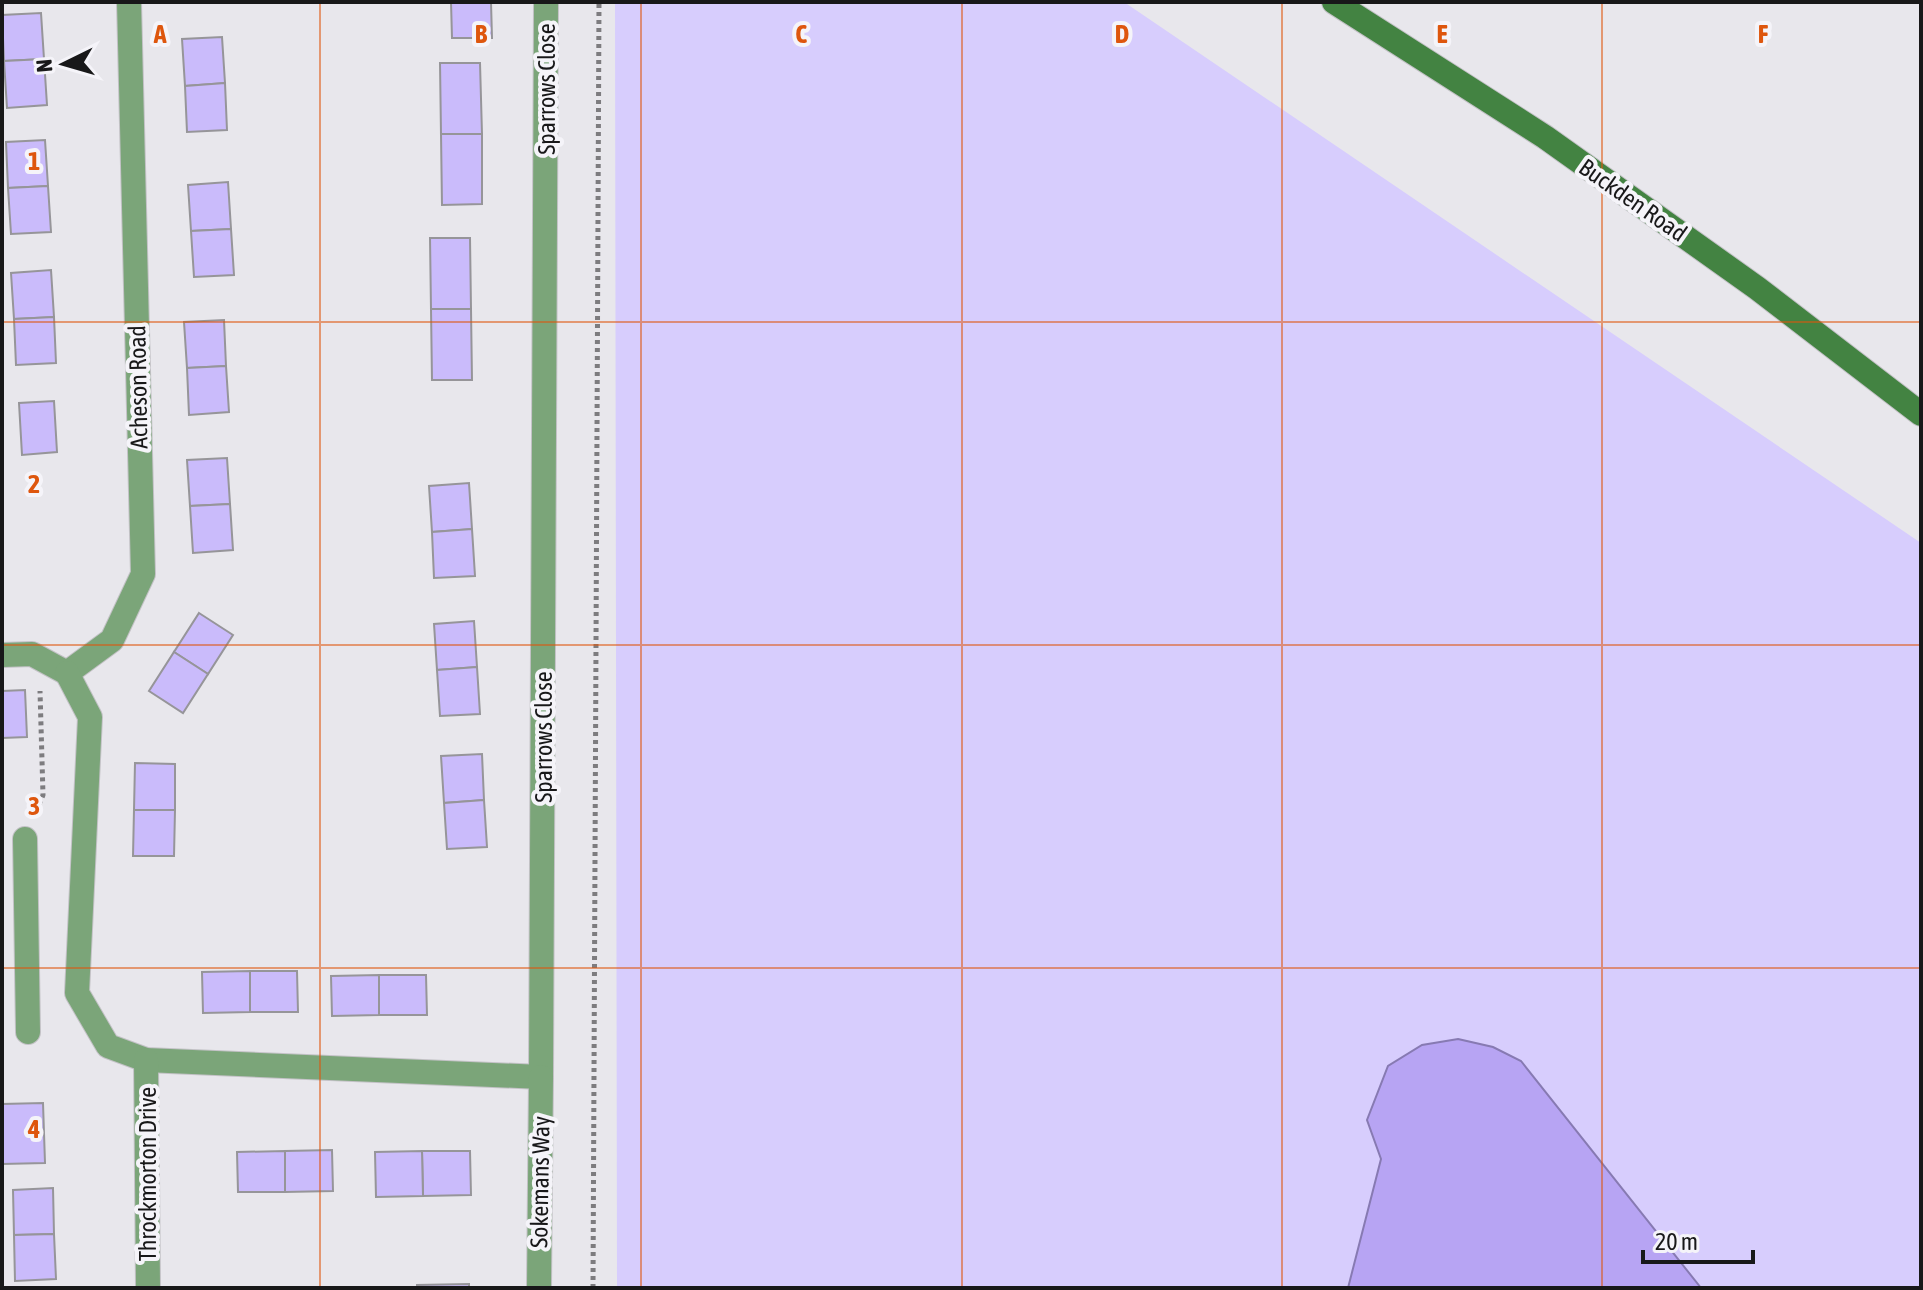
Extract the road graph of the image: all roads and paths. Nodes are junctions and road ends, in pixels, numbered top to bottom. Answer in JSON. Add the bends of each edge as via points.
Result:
{"nodes":[{"id":1,"x":129,"y":2,"type":"edge"},
{"id":2,"x":546,"y":2,"type":"edge"},
{"id":3,"x":599,"y":2,"type":"edge"},
{"id":4,"x":1334,"y":2,"type":"edge"},
{"id":5,"x":1921,"y":414,"type":"edge"},
{"id":6,"x":2,"y":655,"type":"edge"},
{"id":7,"x":67,"y":673,"type":"junction"},
{"id":8,"x":40,"y":681,"type":"dead end"},
{"id":9,"x":25,"y":839,"type":"joint"},
{"id":10,"x":27,"y":956,"type":"junction"},
{"id":11,"x":2,"y":957,"type":"edge"},
{"id":12,"x":28,"y":1032,"type":"dead end"},
{"id":13,"x":146,"y":1060,"type":"junction"},
{"id":14,"x":541,"y":1077,"type":"junction"},
{"id":15,"x":148,"y":1288,"type":"edge"},
{"id":16,"x":539,"y":1288,"type":"edge"},
{"id":17,"x":593,"y":1288,"type":"edge"}],
"edges":[{"from":1,"to":7,"type":"street","name":"Acheson Road","via":[[143,574],[112,640]]},
{"from":2,"to":14,"type":"street","name":"Sparrows Close"},
{"from":3,"to":17,"type":"path"},
{"from":4,"to":5,"type":"main road","name":"Buckden Road","via":[[1545,137],[1757,288]]},
{"from":6,"to":7,"type":"street","via":[[32,654]]},
{"from":7,"to":13,"type":"street","via":[[90,717],[77,993],[108,1046]]},
{"from":8,"to":9,"type":"path","via":[[43,795]]},
{"from":9,"to":10,"type":"street"},
{"from":10,"to":11,"type":"street"},
{"from":10,"to":12,"type":"street"},
{"from":13,"to":14,"type":"street"},
{"from":13,"to":15,"type":"street","name":"Throckmorton Drive"},
{"from":14,"to":16,"type":"street","name":"Sokemans Way"}]}
